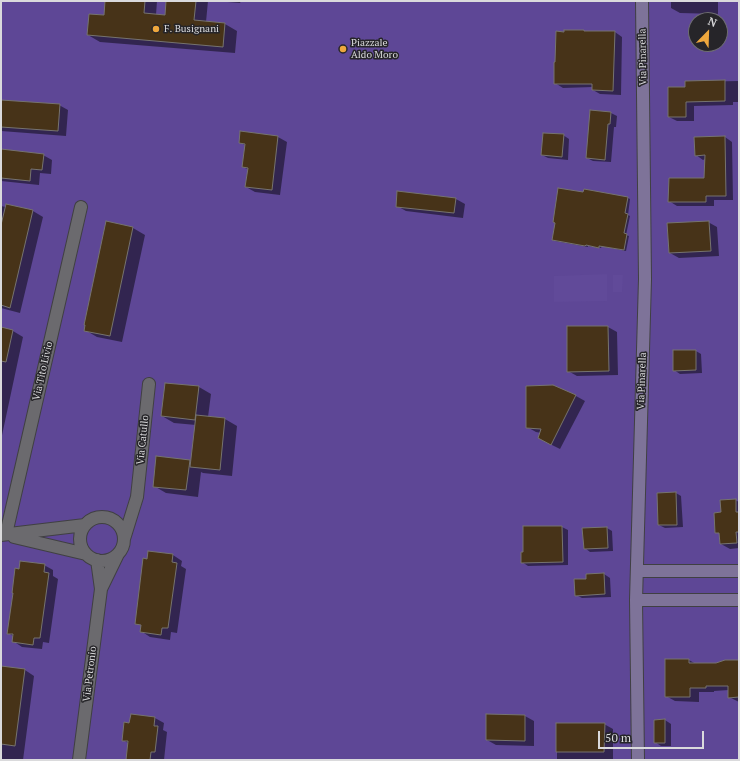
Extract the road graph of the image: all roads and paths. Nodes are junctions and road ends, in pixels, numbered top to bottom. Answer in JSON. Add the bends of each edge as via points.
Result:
{"nodes":[{"id":1,"x":642,"y":1,"type":"edge"},
{"id":2,"x":81,"y":207,"type":"dead end"},
{"id":3,"x":149,"y":384,"type":"dead end"},
{"id":4,"x":137,"y":497,"type":"junction"},
{"id":5,"x":111,"y":519,"type":"junction"},
{"id":6,"x":85,"y":525,"type":"junction"},
{"id":7,"x":3,"y":535,"type":"edge"},
{"id":8,"x":124,"y":539,"type":"junction"},
{"id":9,"x":86,"y":554,"type":"junction"},
{"id":10,"x":118,"y":554,"type":"junction"},
{"id":11,"x":96,"y":560,"type":"junction"},
{"id":12,"x":637,"y":571,"type":"junction"},
{"id":13,"x":739,"y":571,"type":"edge"},
{"id":14,"x":101,"y":589,"type":"junction"},
{"id":15,"x":636,"y":600,"type":"junction"},
{"id":16,"x":739,"y":600,"type":"edge"},
{"id":17,"x":79,"y":760,"type":"edge"},
{"id":18,"x":638,"y":760,"type":"edge"}],
"edges":[{"from":1,"to":12,"type":"street","name":"Via Pinarella","via":[[645,279]]},
{"from":2,"to":7,"type":"street","name":"Via Tito Livio"},
{"from":3,"to":4,"type":"street","name":"Via Catullo"},
{"from":4,"to":5,"type":"street","via":[[124,513]]},
{"from":4,"to":8,"type":"street","name":"Via Catullo"},
{"from":5,"to":6,"type":"street","via":[[97,517]]},
{"from":5,"to":8,"type":"street","via":[[121,527]]},
{"from":6,"to":7,"type":"street"},
{"from":6,"to":9,"type":"street","via":[[80,543]]},
{"from":7,"to":9,"type":"street"},
{"from":8,"to":10,"type":"street","name":"Via Catullo","via":[[124,545]]},
{"from":9,"to":11,"type":"street"},
{"from":10,"to":11,"type":"street","via":[[108,560]]},
{"from":10,"to":14,"type":"street","name":"Via Petronio"},
{"from":11,"to":14,"type":"street","name":"Via Petronio"},
{"from":12,"to":13,"type":"street"},
{"from":12,"to":15,"type":"street","name":"Via Pinarella"},
{"from":14,"to":17,"type":"street","name":"Via Petronio"},
{"from":15,"to":16,"type":"street"},
{"from":15,"to":18,"type":"street","name":"Via Pinarella"}]}
